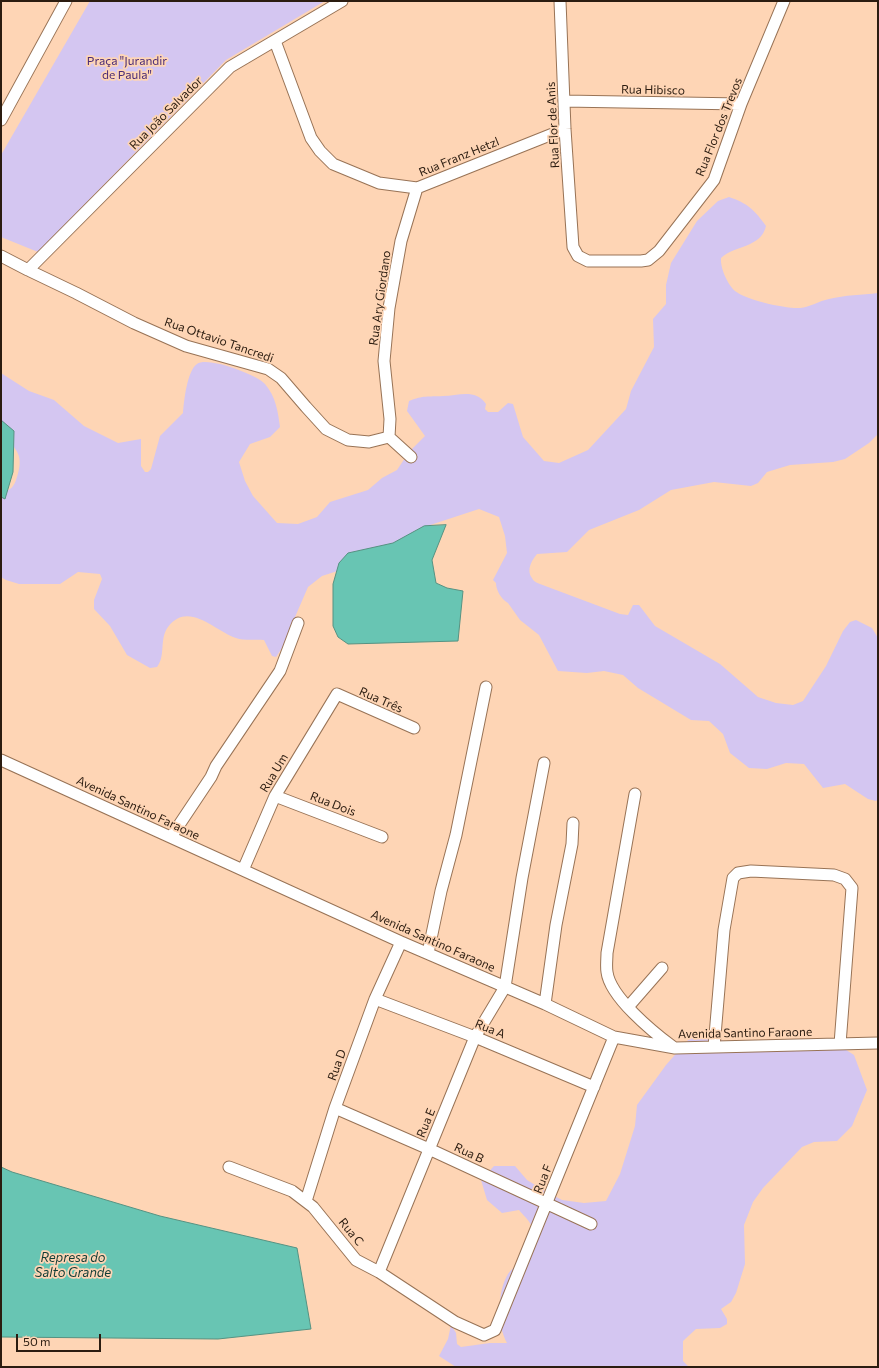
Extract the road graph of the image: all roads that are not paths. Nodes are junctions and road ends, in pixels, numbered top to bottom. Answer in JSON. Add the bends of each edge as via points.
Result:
{"nodes":[{"id":1,"x":66,"y":1,"type":"edge"},
{"id":2,"x":342,"y":1,"type":"edge"},
{"id":3,"x":560,"y":1,"type":"edge"},
{"id":4,"x":784,"y":1,"type":"edge"},
{"id":5,"x":275,"y":41,"type":"junction"},
{"id":6,"x":564,"y":101,"type":"junction"},
{"id":7,"x":741,"y":104,"type":"junction"},
{"id":8,"x":1,"y":120,"type":"edge"},
{"id":9,"x":565,"y":129,"type":"junction"},
{"id":10,"x":417,"y":188,"type":"junction"},
{"id":11,"x":572,"y":247,"type":"joint"},
{"id":12,"x":1,"y":256,"type":"edge"},
{"id":13,"x":28,"y":270,"type":"junction"},
{"id":14,"x":389,"y":437,"type":"junction"},
{"id":15,"x":411,"y":457,"type":"dead end"},
{"id":16,"x":298,"y":623,"type":"dead end"},
{"id":17,"x":486,"y":686,"type":"dead end"},
{"id":18,"x":337,"y":694,"type":"joint"},
{"id":19,"x":414,"y":728,"type":"dead end"},
{"id":20,"x":1,"y":760,"type":"edge"},
{"id":21,"x":544,"y":763,"type":"dead end"},
{"id":22,"x":635,"y":794,"type":"dead end"},
{"id":23,"x":274,"y":796,"type":"junction"},
{"id":24,"x":573,"y":823,"type":"dead end"},
{"id":25,"x":382,"y":836,"type":"dead end"},
{"id":26,"x":171,"y":838,"type":"junction"},
{"id":27,"x":243,"y":870,"type":"junction"},
{"id":28,"x":401,"y":942,"type":"junction"},
{"id":29,"x":428,"y":953,"type":"junction"},
{"id":30,"x":662,"y":968,"type":"dead end"},
{"id":31,"x":505,"y":987,"type":"junction"},
{"id":32,"x":375,"y":999,"type":"junction"},
{"id":33,"x":545,"y":1004,"type":"junction"},
{"id":34,"x":628,"y":1007,"type":"junction"},
{"id":35,"x":475,"y":1037,"type":"junction"},
{"id":36,"x":614,"y":1037,"type":"junction"},
{"id":37,"x":878,"y":1043,"type":"edge"},
{"id":38,"x":840,"y":1044,"type":"junction"},
{"id":39,"x":714,"y":1047,"type":"junction"},
{"id":40,"x":675,"y":1048,"type":"junction"},
{"id":41,"x":594,"y":1087,"type":"junction"},
{"id":42,"x":336,"y":1108,"type":"junction"},
{"id":43,"x":429,"y":1148,"type":"junction"},
{"id":44,"x":229,"y":1167,"type":"dead end"},
{"id":45,"x":306,"y":1201,"type":"junction"},
{"id":46,"x":547,"y":1203,"type":"junction"},
{"id":47,"x":591,"y":1224,"type":"dead end"},
{"id":48,"x":379,"y":1272,"type":"junction"},
{"id":49,"x":495,"y":1330,"type":"joint"}],
"edges":[{"from":1,"to":8,"type":"street"},
{"from":2,"to":5,"type":"street","name":"Rua João Salvador"},
{"from":3,"to":6,"type":"street","name":"Rua Flor de Anis"},
{"from":4,"to":7,"type":"street","name":"Rua Flor dos Trevos"},
{"from":5,"to":10,"type":"street","name":"Rua Franz Hetzl","via":[[311,138],[320,151],[333,164],[379,183]]},
{"from":5,"to":13,"type":"street","name":"Rua João Salvador","via":[[230,67]]},
{"from":6,"to":7,"type":"street","name":"Rua Hibisco"},
{"from":6,"to":9,"type":"street","name":"Rua Flor de Anis"},
{"from":7,"to":11,"type":"street","name":"Rua Flor dos Trevos","via":[[714,180],[659,251],[648,260],[641,261],[588,261],[578,256]]},
{"from":9,"to":10,"type":"street","name":"Rua Franz Hetzl"},
{"from":9,"to":11,"type":"street","name":"Rua Flor de Anis"},
{"from":10,"to":14,"type":"street","name":"Rua Ary Giordano","via":[[401,241],[389,308],[384,361],[390,419]]},
{"from":12,"to":13,"type":"street","name":"Rua Ottavio Tancredi"},
{"from":13,"to":14,"type":"street","name":"Rua Ottavio Tancredi","via":[[186,346],[268,369],[281,378],[326,429],[348,440],[369,442]]},
{"from":14,"to":15,"type":"street"},
{"from":16,"to":26,"type":"street","via":[[280,671]]},
{"from":17,"to":29,"type":"street","via":[[456,835]]},
{"from":18,"to":19,"type":"street","name":"Rua Três"},
{"from":18,"to":23,"type":"street","name":"Rua Um"},
{"from":20,"to":26,"type":"street","name":"Avenida Santino Faraone"},
{"from":21,"to":31,"type":"street"},
{"from":22,"to":34,"type":"street","via":[[607,953],[607,972],[614,989]]},
{"from":23,"to":25,"type":"street","name":"Rua Dois"},
{"from":23,"to":27,"type":"street","name":"Rua Um"},
{"from":24,"to":33,"type":"street","via":[[572,844],[556,924]]},
{"from":26,"to":27,"type":"street","name":"Avenida Santino Faraone"},
{"from":27,"to":28,"type":"street","name":"Avenida Santino Faraone"},
{"from":28,"to":29,"type":"street","name":"Avenida Santino Faraone"},
{"from":28,"to":32,"type":"street","name":"Rua D"},
{"from":29,"to":31,"type":"street","name":"Avenida Santino Faraone"},
{"from":30,"to":34,"type":"street"},
{"from":31,"to":33,"type":"street","name":"Avenida Santino Faraone"},
{"from":31,"to":35,"type":"street","name":"Rua E"},
{"from":32,"to":35,"type":"street","name":"Rua A"},
{"from":32,"to":42,"type":"street","name":"Rua D"},
{"from":33,"to":36,"type":"street","name":"Avenida Santino Faraone"},
{"from":34,"to":40,"type":"street","via":[[650,1029]]},
{"from":35,"to":41,"type":"street","name":"Rua A"},
{"from":35,"to":43,"type":"street","name":"Rua E"},
{"from":36,"to":40,"type":"street","name":"Avenida Santino Faraone"},
{"from":36,"to":41,"type":"street","name":"Rua F"},
{"from":37,"to":38,"type":"street","name":"Avenida Santino Faraone"},
{"from":38,"to":39,"type":"street","name":"Avenida Santino Faraone"},
{"from":38,"to":39,"type":"street","via":[[852,888],[845,879],[834,875],[751,871],[738,872],[733,878],[724,930]]},
{"from":39,"to":40,"type":"street","name":"Avenida Santino Faraone"},
{"from":41,"to":46,"type":"street","name":"Rua F"},
{"from":42,"to":43,"type":"street","name":"Rua B"},
{"from":42,"to":45,"type":"street","name":"Rua D"},
{"from":43,"to":46,"type":"street","name":"Rua B"},
{"from":43,"to":48,"type":"street","name":"Rua E"},
{"from":44,"to":45,"type":"street","name":"Rua C","via":[[292,1190]]},
{"from":45,"to":48,"type":"street","name":"Rua C","via":[[356,1260]]},
{"from":46,"to":47,"type":"street","name":"Rua B"},
{"from":46,"to":49,"type":"street","name":"Rua F"},
{"from":48,"to":49,"type":"street","name":"Rua C","via":[[455,1322],[484,1335]]}]}
